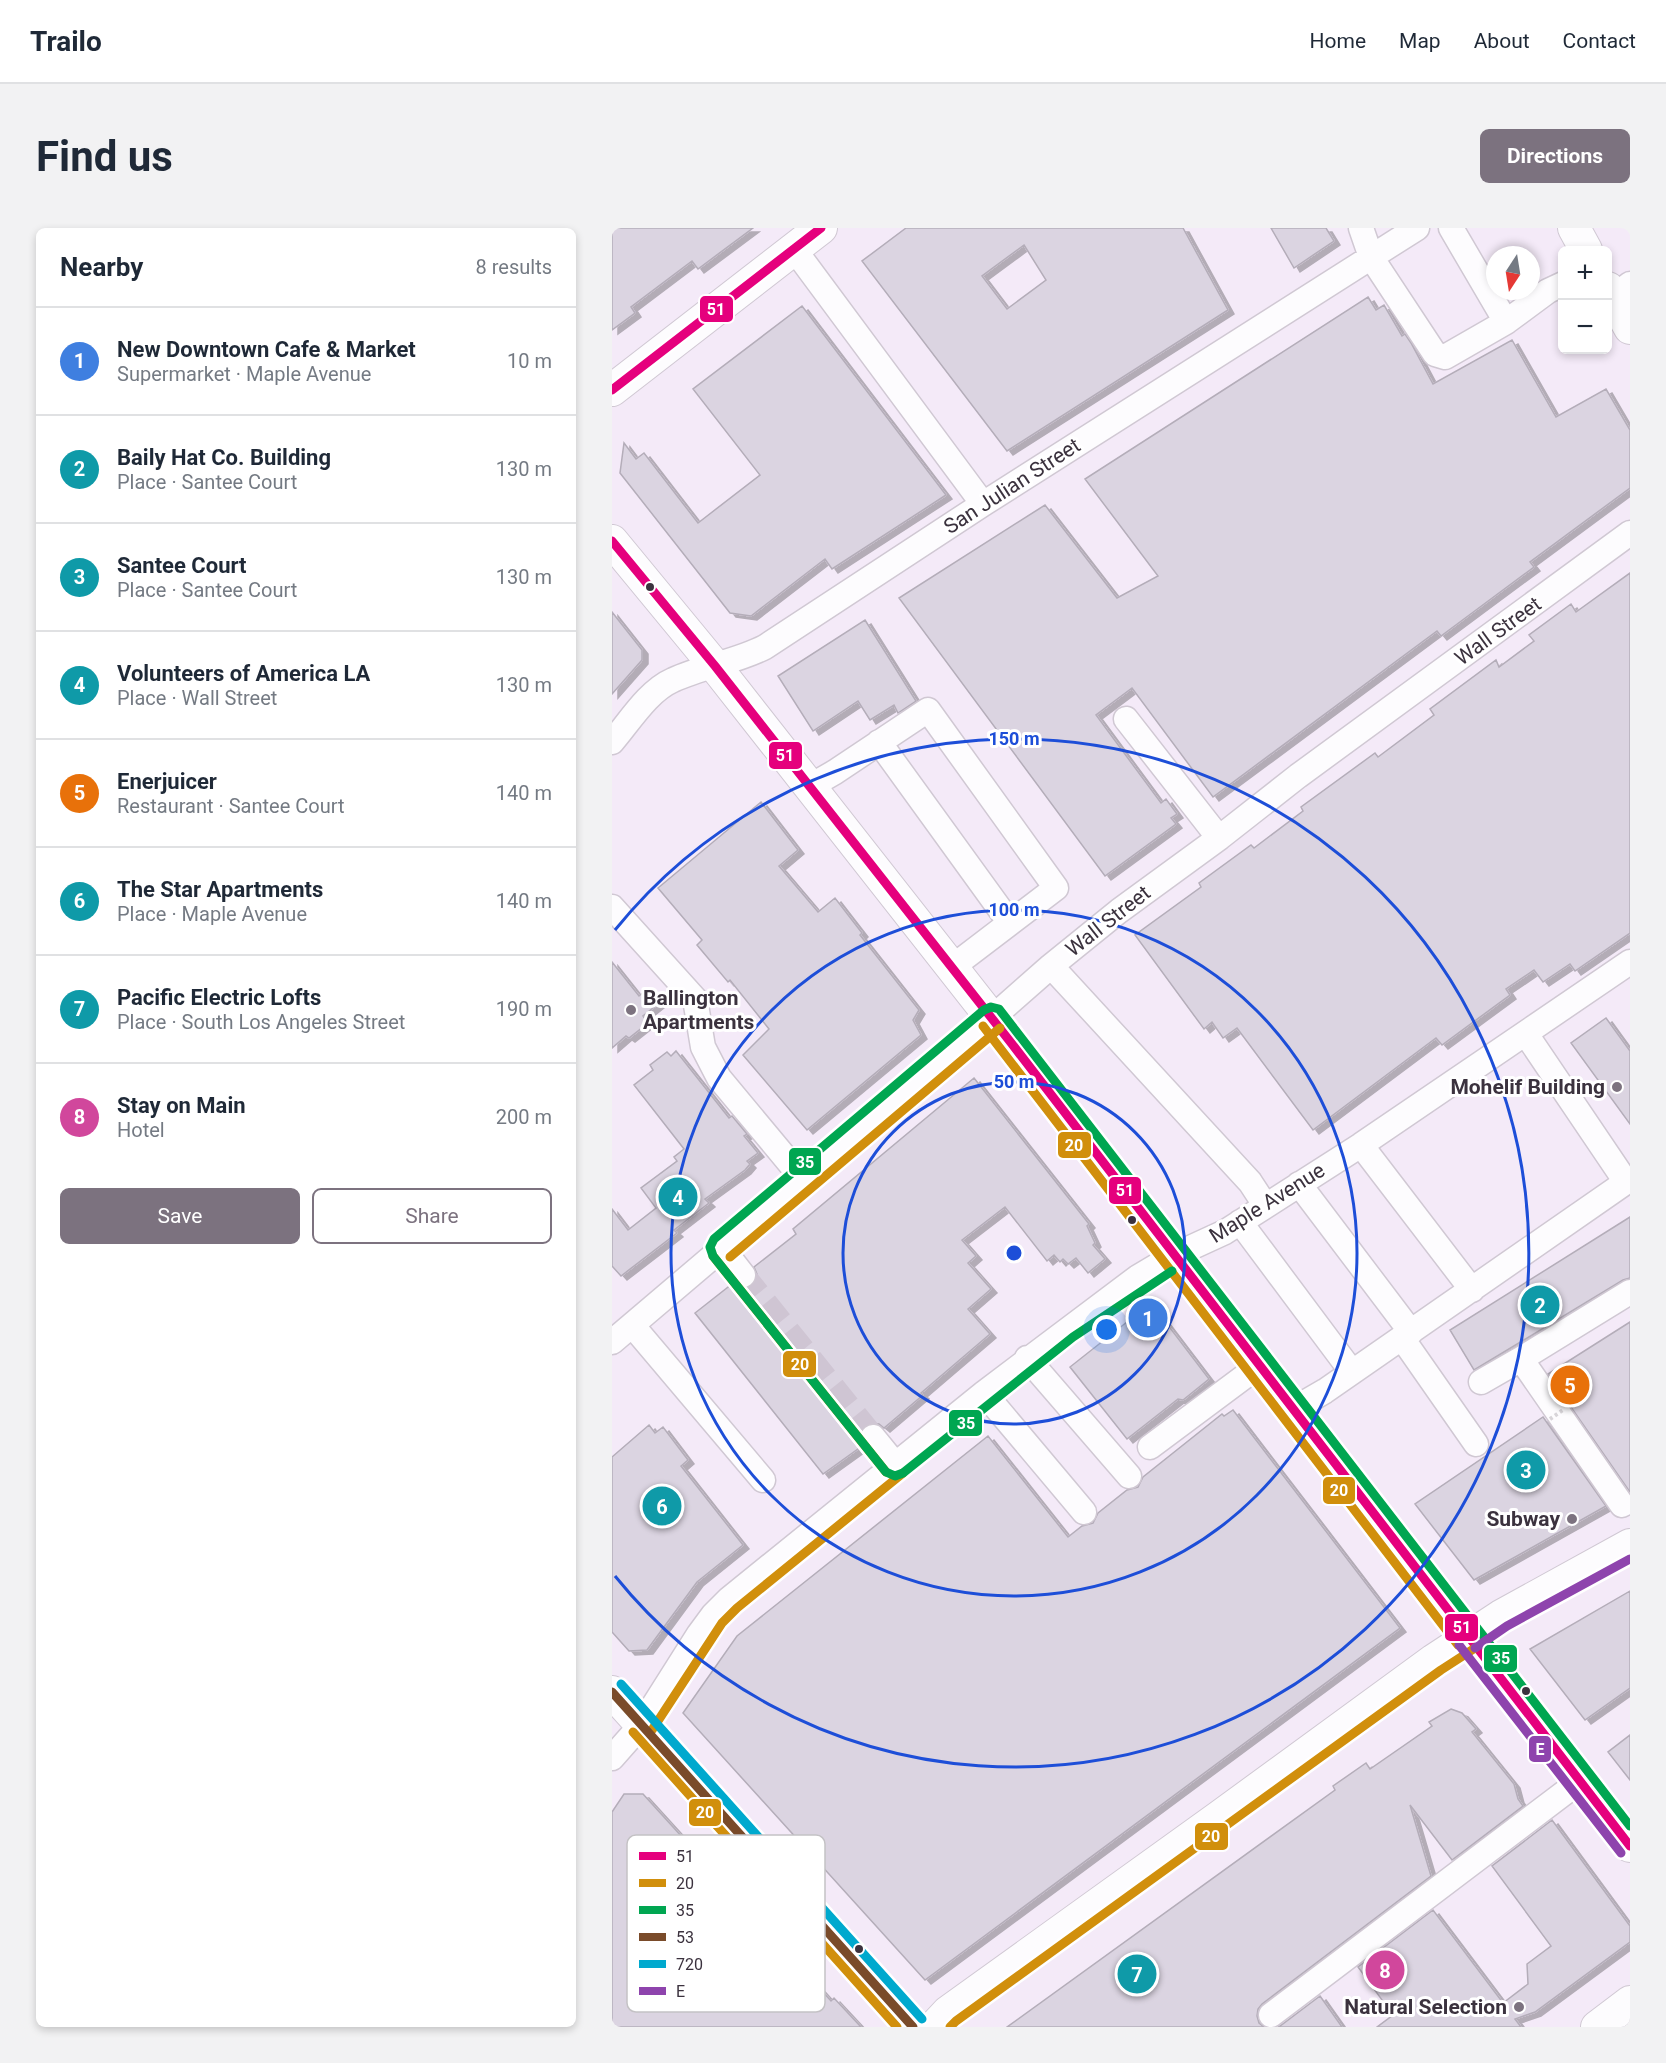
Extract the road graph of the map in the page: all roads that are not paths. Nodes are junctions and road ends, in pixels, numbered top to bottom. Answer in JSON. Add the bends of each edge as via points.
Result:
{"nodes":[{"id":1,"x":821,"y":228,"type":"edge"},
{"id":2,"x":1361,"y":228,"type":"edge"},
{"id":3,"x":1417,"y":228,"type":"edge"},
{"id":4,"x":1451,"y":228,"type":"edge"},
{"id":5,"x":1574,"y":228,"type":"edge"},
{"id":6,"x":1584,"y":246,"type":"edge"},
{"id":7,"x":794,"y":249,"type":"junction"},
{"id":8,"x":1371,"y":257,"type":"junction"},
{"id":9,"x":1558,"y":286,"type":"edge"},
{"id":10,"x":1617,"y":290,"type":"edge"},
{"id":11,"x":1506,"y":322,"type":"junction"},
{"id":12,"x":1630,"y":328,"type":"edge"},
{"id":13,"x":617,"y":387,"type":"edge"},
{"id":14,"x":983,"y":504,"type":"junction"},
{"id":15,"x":1630,"y":533,"type":"edge"},
{"id":16,"x":612,"y":541,"type":"edge"},
{"id":17,"x":715,"y":666,"type":"junction"},
{"id":18,"x":1126,"y":719,"type":"dead end"},
{"id":19,"x":879,"y":741,"type":"junction"},
{"id":20,"x":612,"y":742,"type":"edge"},
{"id":21,"x":808,"y":787,"type":"junction"},
{"id":22,"x":1219,"y":838,"type":"junction"},
{"id":23,"x":612,"y":907,"type":"edge"},
{"id":24,"x":1010,"y":922,"type":"junction"},
{"id":25,"x":1630,"y":962,"type":"edge"},
{"id":26,"x":1052,"y":966,"type":"junction"},
{"id":27,"x":951,"y":968,"type":"junction"},
{"id":28,"x":992,"y":1019,"type":"junction"},
{"id":29,"x":1526,"y":1034,"type":"junction"},
{"id":30,"x":1361,"y":1145,"type":"junction"},
{"id":31,"x":802,"y":1179,"type":"junction"},
{"id":32,"x":1299,"y":1184,"type":"junction"},
{"id":33,"x":1265,"y":1205,"type":"junction"},
{"id":34,"x":1240,"y":1222,"type":"junction"},
{"id":35,"x":722,"y":1248,"type":"junction"},
{"id":36,"x":1175,"y":1255,"type":"junction"},
{"id":37,"x":743,"y":1275,"type":"tunnel mouth"},
{"id":38,"x":1472,"y":1290,"type":"junction"},
{"id":39,"x":1630,"y":1292,"type":"edge"},
{"id":40,"x":632,"y":1324,"type":"junction"},
{"id":41,"x":1407,"y":1335,"type":"junction"},
{"id":42,"x":612,"y":1342,"type":"edge"},
{"id":43,"x":1027,"y":1358,"type":"junction"},
{"id":44,"x":1521,"y":1359,"type":"junction"},
{"id":45,"x":1260,"y":1365,"type":"junction"},
{"id":46,"x":1352,"y":1372,"type":"junction"},
{"id":47,"x":1481,"y":1382,"type":"dead end"},
{"id":48,"x":984,"y":1393,"type":"junction"},
{"id":49,"x":1294,"y":1409,"type":"junction"},
{"id":50,"x":873,"y":1437,"type":"tunnel mouth"},
{"id":51,"x":1476,"y":1444,"type":"dead end"},
{"id":52,"x":1150,"y":1448,"type":"dead end"},
{"id":53,"x":895,"y":1464,"type":"junction"},
{"id":54,"x":1129,"y":1476,"type":"dead end"},
{"id":55,"x":763,"y":1480,"type":"dead end"},
{"id":56,"x":1622,"y":1505,"type":"dead end"},
{"id":57,"x":1084,"y":1512,"type":"dead end"},
{"id":58,"x":1630,"y":1545,"type":"edge"},
{"id":59,"x":1468,"y":1638,"type":"junction"},
{"id":60,"x":612,"y":1692,"type":"edge"},
{"id":61,"x":642,"y":1724,"type":"junction"},
{"id":62,"x":612,"y":1758,"type":"edge"},
{"id":63,"x":1580,"y":1782,"type":"junction"},
{"id":64,"x":741,"y":1835,"type":"edge"},
{"id":65,"x":1630,"y":1846,"type":"edge"},
{"id":66,"x":825,"y":1929,"type":"edge"},
{"id":67,"x":1630,"y":2002,"type":"edge"},
{"id":68,"x":1271,"y":2015,"type":"dead end"},
{"id":69,"x":913,"y":2027,"type":"edge"},
{"id":70,"x":934,"y":2027,"type":"edge"},
{"id":71,"x":1597,"y":2027,"type":"edge"}],
"edges":[{"from":1,"to":7,"type":"main road"},
{"from":2,"to":8,"type":"street"},
{"from":3,"to":8,"type":"street","name":"San Julian Street"},
{"from":4,"to":11,"type":"street"},
{"from":5,"to":6,"type":"main road"},
{"from":7,"to":13,"type":"main road"},
{"from":7,"to":14,"type":"street"},
{"from":8,"to":11,"type":"street","via":[[1436,354],[1445,357]]},
{"from":8,"to":14,"type":"street","name":"San Julian Street"},
{"from":9,"to":11,"type":"street"},
{"from":10,"to":12,"type":"main road"},
{"from":14,"to":17,"type":"street","name":"San Julian Street","via":[[765,647]]},
{"from":15,"to":22,"type":"street","name":"Wall Street"},
{"from":16,"to":17,"type":"main road"},
{"from":17,"to":20,"type":"street","name":"San Julian Street","via":[[672,680],[655,692]]},
{"from":17,"to":21,"type":"main road"},
{"from":18,"to":22,"type":"street"},
{"from":19,"to":21,"type":"street"},
{"from":19,"to":24,"type":"street"},
{"from":19,"to":24,"type":"street","via":[[928,710],[935,719],[1056,888]]},
{"from":21,"to":27,"type":"main road"},
{"from":22,"to":26,"type":"street","name":"Wall Street"},
{"from":23,"to":31,"type":"street","via":[[694,999],[703,1047],[719,1078]]},
{"from":24,"to":27,"type":"street"},
{"from":25,"to":29,"type":"street","name":"Maple Avenue"},
{"from":26,"to":28,"type":"street","name":"Wall Street"},
{"from":26,"to":33,"type":"street","via":[[1250,1182]]},
{"from":27,"to":28,"type":"main road"},
{"from":28,"to":31,"type":"street","name":"Wall Street"},
{"from":28,"to":36,"type":"main road"},
{"from":29,"to":30,"type":"street","name":"Maple Avenue"},
{"from":29,"to":38,"type":"street","via":[[1626,1182]]},
{"from":30,"to":32,"type":"street","name":"Maple Avenue"},
{"from":30,"to":38,"type":"street"},
{"from":31,"to":35,"type":"street","name":"Wall Street"},
{"from":32,"to":33,"type":"street","name":"Maple Avenue"},
{"from":32,"to":41,"type":"street"},
{"from":33,"to":34,"type":"street","name":"Maple Avenue"},
{"from":34,"to":36,"type":"street","name":"Maple Avenue"},
{"from":34,"to":46,"type":"street"},
{"from":35,"to":37,"type":"street"},
{"from":35,"to":40,"type":"street","name":"Wall Street"},
{"from":36,"to":43,"type":"street","name":"Maple Avenue","via":[[1138,1277]]},
{"from":36,"to":45,"type":"main road"},
{"from":38,"to":41,"type":"street"},
{"from":39,"to":44,"type":"street"},
{"from":40,"to":42,"type":"street","name":"Wall Street"},
{"from":40,"to":55,"type":"street"},
{"from":41,"to":46,"type":"street"},
{"from":41,"to":51,"type":"street"},
{"from":43,"to":48,"type":"street","name":"Maple Avenue"},
{"from":43,"to":54,"type":"street"},
{"from":44,"to":47,"type":"street"},
{"from":44,"to":56,"type":"street"},
{"from":45,"to":49,"type":"main road"},
{"from":45,"to":52,"type":"street"},
{"from":46,"to":49,"type":"street"},
{"from":48,"to":53,"type":"street","name":"Maple Avenue"},
{"from":48,"to":57,"type":"street"},
{"from":49,"to":59,"type":"main road"},
{"from":50,"to":53,"type":"street"},
{"from":53,"to":61,"type":"street","name":"Maple Avenue","via":[[713,1615]]},
{"from":58,"to":59,"type":"main road"},
{"from":59,"to":63,"type":"main road"},
{"from":59,"to":70,"type":"main road","via":[[948,2012]]},
{"from":60,"to":61,"type":"main road"},
{"from":61,"to":62,"type":"street","name":"Maple Avenue"},
{"from":61,"to":64,"type":"main road"},
{"from":63,"to":65,"type":"main road"},
{"from":63,"to":68,"type":"street"},
{"from":66,"to":69,"type":"main road"},
{"from":67,"to":71,"type":"main road"}]}
